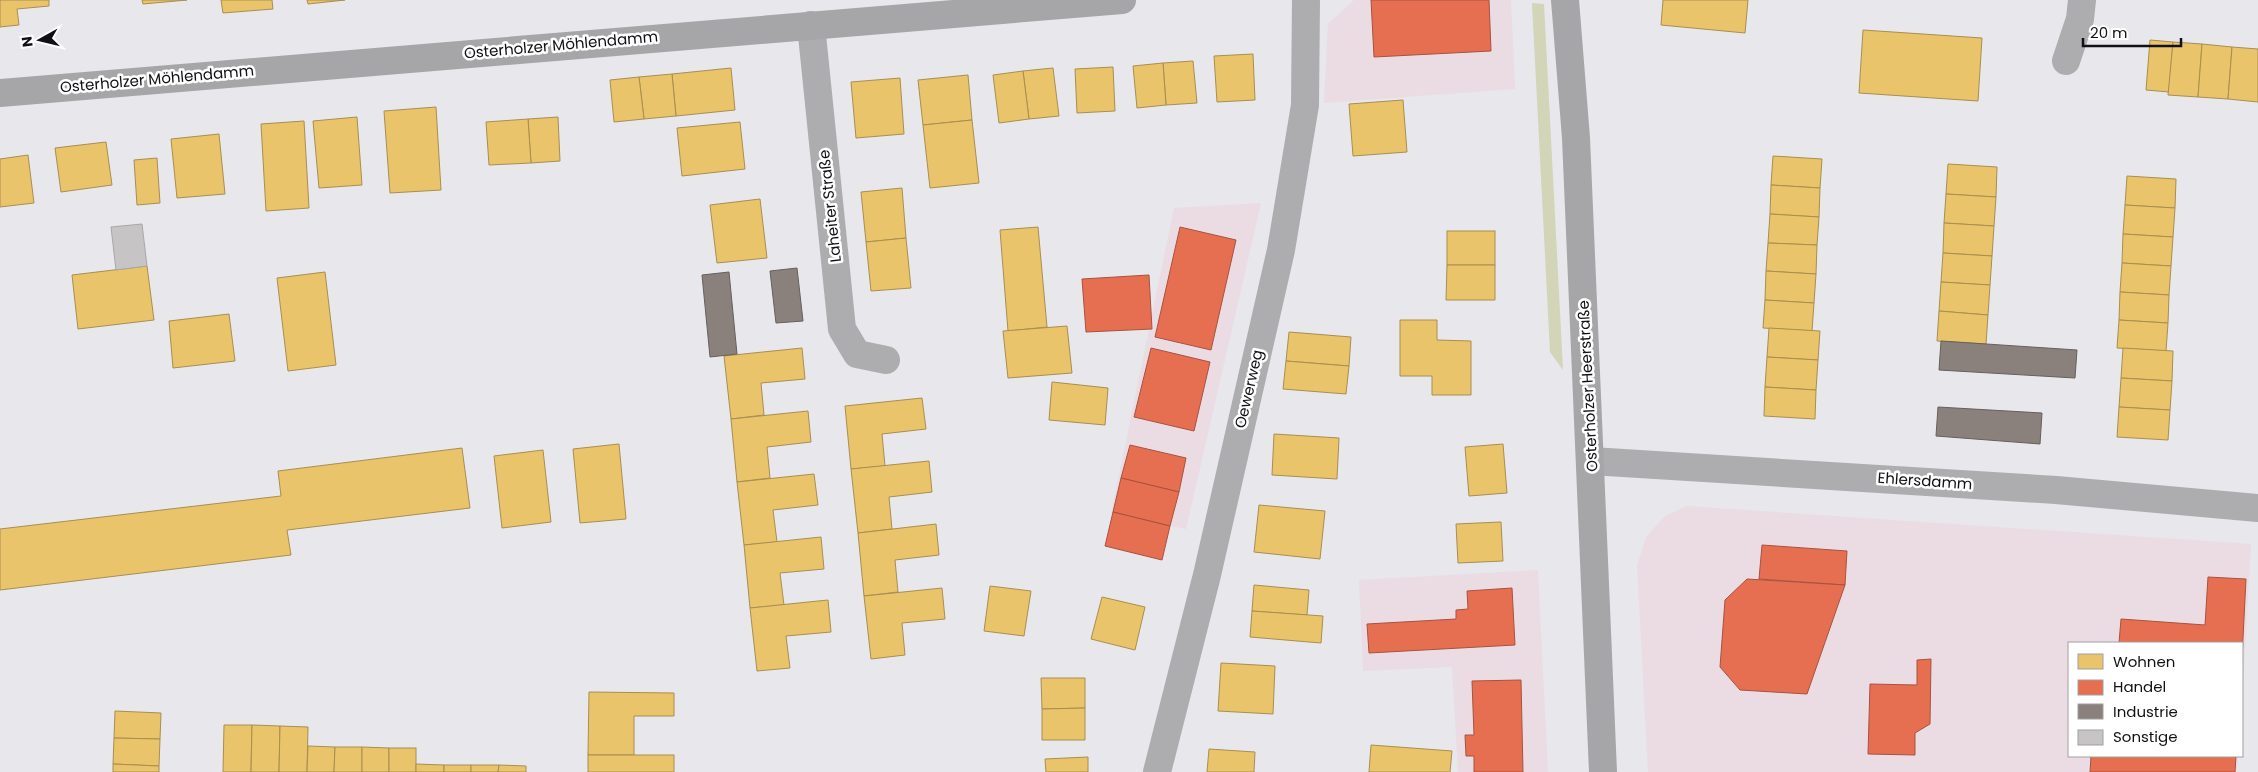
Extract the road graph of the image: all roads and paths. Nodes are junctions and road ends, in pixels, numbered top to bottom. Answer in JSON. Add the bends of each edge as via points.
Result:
{"nodes":[{"id":1,"x":1122,"y":0,"type":"edge"},
{"id":2,"x":1306,"y":0,"type":"edge"},
{"id":3,"x":1566,"y":0,"type":"edge"},
{"id":4,"x":2082,"y":0,"type":"edge"},
{"id":5,"x":812,"y":25,"type":"junction"},
{"id":6,"x":2066,"y":61,"type":"dead end"},
{"id":7,"x":0,"y":92,"type":"edge"},
{"id":8,"x":886,"y":360,"type":"dead end"},
{"id":9,"x":1591,"y":460,"type":"junction"},
{"id":10,"x":2258,"y":508,"type":"edge"},
{"id":11,"x":1157,"y":772,"type":"edge"},
{"id":12,"x":1604,"y":772,"type":"edge"}],
"edges":[{"from":1,"to":5,"type":"main road","name":"Osterholzer Möhlendamm"},
{"from":2,"to":11,"type":"street","name":"Oewerweg","via":[[1305,106],[1281,250],[1207,574]]},
{"from":3,"to":9,"type":"main road","name":"Osterholzer Heerstraße"},
{"from":4,"to":6,"type":"street","via":[[2080,19]]},
{"from":5,"to":7,"type":"main road","name":"Osterholzer Möhlendamm"},
{"from":5,"to":8,"type":"street","name":"Laheiter Straße","via":[[842,329],[857,354]]},
{"from":9,"to":10,"type":"street","name":"Ehlersdamm","via":[[2056,490]]},
{"from":9,"to":12,"type":"main road","name":"Osterholzer Heerstraße"}]}
